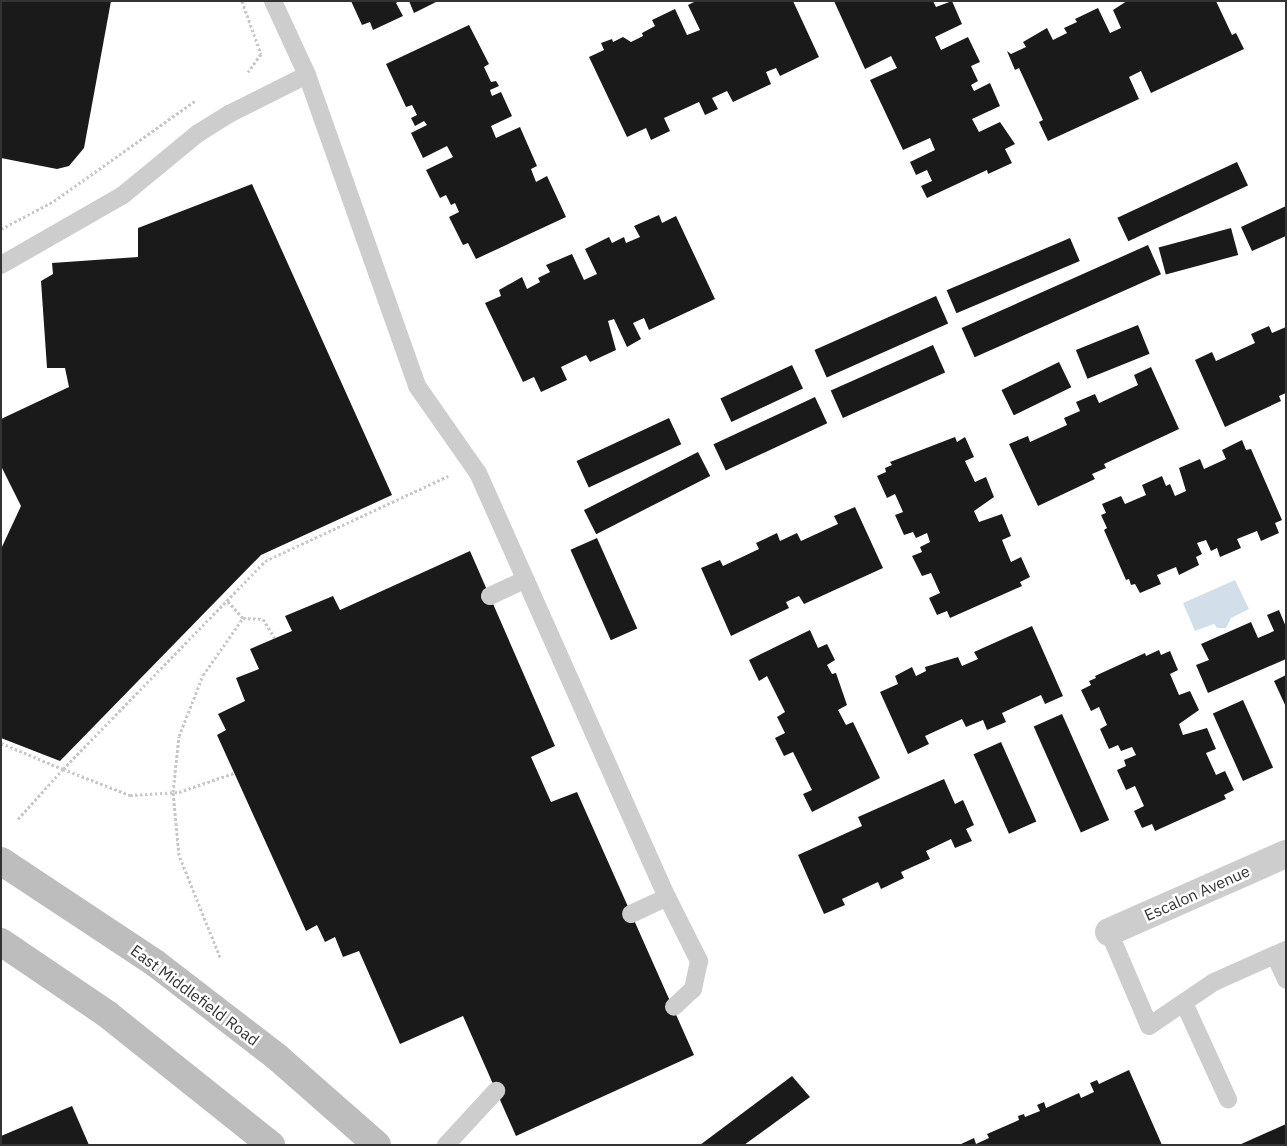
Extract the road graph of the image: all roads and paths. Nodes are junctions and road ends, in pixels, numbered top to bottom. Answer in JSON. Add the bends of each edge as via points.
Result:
{"nodes":[{"id":1,"x":242,"y":1,"type":"edge"},
{"id":2,"x":274,"y":1,"type":"edge"},
{"id":3,"x":245,"y":74,"type":"dead end"},
{"id":4,"x":307,"y":75,"type":"junction"},
{"id":5,"x":204,"y":97,"type":"dead end"},
{"id":6,"x":1,"y":229,"type":"edge"},
{"id":7,"x":1,"y":265,"type":"edge"},
{"id":8,"x":471,"y":464,"type":"junction"},
{"id":9,"x":524,"y":580,"type":"junction"},
{"id":10,"x":490,"y":596,"type":"dead end"},
{"id":11,"x":226,"y":600,"type":"junction"},
{"id":12,"x":243,"y":618,"type":"junction"},
{"id":13,"x":275,"y":638,"type":"dead end"},
{"id":14,"x":1,"y":743,"type":"edge"},
{"id":15,"x":63,"y":769,"type":"junction"},
{"id":16,"x":234,"y":773,"type":"dead end"},
{"id":17,"x":173,"y":792,"type":"junction"},
{"id":18,"x":18,"y":819,"type":"dead end"},
{"id":19,"x":1286,"y":854,"type":"edge"},
{"id":20,"x":1,"y":861,"type":"edge"},
{"id":21,"x":666,"y":897,"type":"junction"},
{"id":22,"x":631,"y":914,"type":"dead end"},
{"id":23,"x":1109,"y":932,"type":"joint"},
{"id":24,"x":1,"y":942,"type":"edge"},
{"id":25,"x":1280,"y":953,"type":"edge"},
{"id":26,"x":220,"y":957,"type":"dead end"},
{"id":27,"x":1286,"y":980,"type":"edge"},
{"id":28,"x":1184,"y":1003,"type":"junction"},
{"id":29,"x":674,"y":1007,"type":"dead end"},
{"id":30,"x":496,"y":1091,"type":"dead end"},
{"id":31,"x":1228,"y":1099,"type":"dead end"},
{"id":32,"x":271,"y":1145,"type":"edge"},
{"id":33,"x":377,"y":1145,"type":"edge"},
{"id":34,"x":446,"y":1145,"type":"edge"}],
"edges":[{"from":1,"to":3,"type":"path","via":[[261,54],[252,70]]},
{"from":2,"to":4,"type":"lane"},
{"from":4,"to":7,"type":"lane","via":[[229,114],[197,134],[123,195]]},
{"from":4,"to":8,"type":"lane","via":[[417,386]]},
{"from":5,"to":6,"type":"path","via":[[54,201]]},
{"from":8,"to":9,"type":"lane"},
{"from":8,"to":11,"type":"path","via":[[265,561]]},
{"from":9,"to":10,"type":"lane"},
{"from":9,"to":21,"type":"lane"},
{"from":11,"to":12,"type":"path"},
{"from":11,"to":15,"type":"path"},
{"from":12,"to":13,"type":"path","via":[[263,620]]},
{"from":12,"to":17,"type":"path","via":[[203,675],[179,736]]},
{"from":14,"to":15,"type":"path"},
{"from":15,"to":17,"type":"path","via":[[130,795]]},
{"from":15,"to":18,"type":"path"},
{"from":16,"to":17,"type":"path"},
{"from":17,"to":26,"type":"path","via":[[179,856]]},
{"from":19,"to":23,"type":"street","name":"Escalon Avenue"},
{"from":20,"to":33,"type":"main road","name":"East Middlefield Road","via":[[154,963],[277,1057]]},
{"from":21,"to":22,"type":"lane"},
{"from":21,"to":29,"type":"lane","via":[[699,961],[693,990]]},
{"from":23,"to":28,"type":"lane","via":[[1149,1026]]},
{"from":24,"to":32,"type":"main road","via":[[107,1014]]},
{"from":25,"to":27,"type":"lane"},
{"from":25,"to":28,"type":"lane","via":[[1214,982]]},
{"from":28,"to":31,"type":"lane"},
{"from":30,"to":34,"type":"lane"}]}
